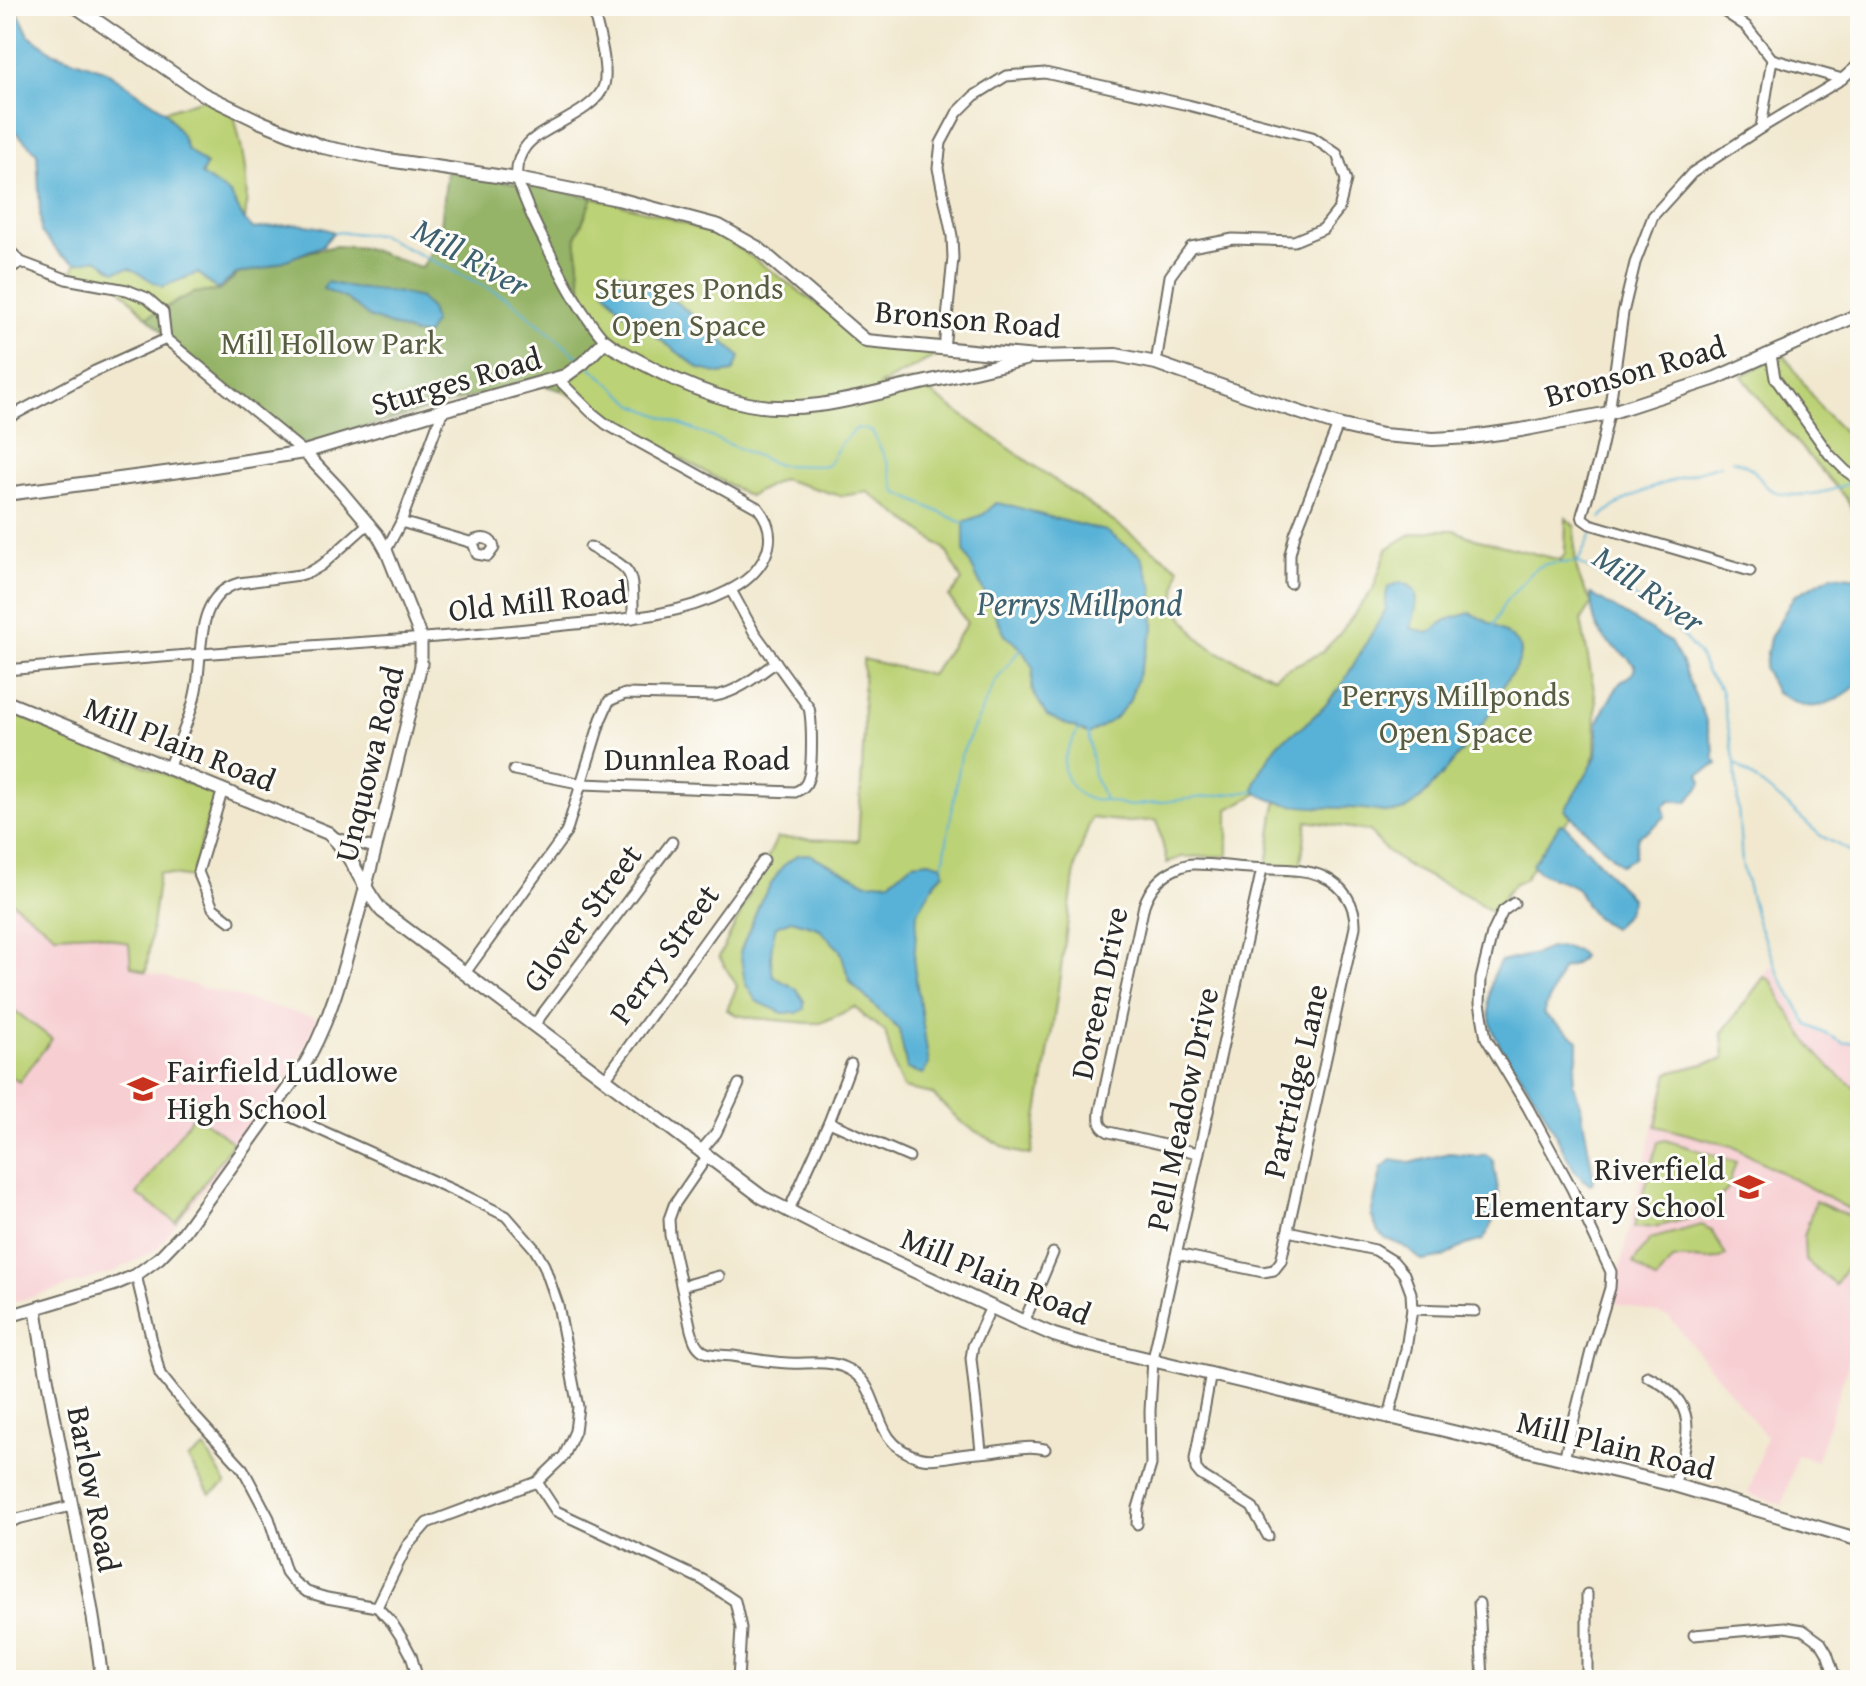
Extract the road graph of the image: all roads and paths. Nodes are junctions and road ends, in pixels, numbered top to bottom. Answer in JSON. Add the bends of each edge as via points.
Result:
{"nodes":[{"id":1,"x":75,"y":6,"type":"edge"},
{"id":2,"x":592,"y":6,"type":"edge"},
{"id":3,"x":1716,"y":6,"type":"edge"},
{"id":4,"x":1772,"y":59,"type":"junction"},
{"id":5,"x":1860,"y":63,"type":"edge"},
{"id":6,"x":1842,"y":79,"type":"junction"},
{"id":7,"x":1761,"y":128,"type":"junction"},
{"id":8,"x":517,"y":179,"type":"junction"},
{"id":9,"x":6,"y":247,"type":"edge"},
{"id":10,"x":21,"y":262,"type":"junction"},
{"id":11,"x":6,"y":271,"type":"edge"},
{"id":12,"x":1860,"y":314,"type":"edge"},
{"id":13,"x":166,"y":339,"type":"junction"},
{"id":14,"x":601,"y":346,"type":"junction"},
{"id":15,"x":944,"y":349,"type":"junction"},
{"id":16,"x":1036,"y":357,"type":"junction"},
{"id":17,"x":1765,"y":357,"type":"junction"},
{"id":18,"x":1156,"y":363,"type":"junction"},
{"id":19,"x":561,"y":378,"type":"junction"},
{"id":20,"x":443,"y":410,"type":"junction"},
{"id":21,"x":1609,"y":413,"type":"junction"},
{"id":22,"x":6,"y":419,"type":"edge"},
{"id":23,"x":1338,"y":425,"type":"junction"},
{"id":24,"x":304,"y":452,"type":"junction"},
{"id":25,"x":1859,"y":481,"type":"edge"},
{"id":26,"x":6,"y":494,"type":"edge"},
{"id":27,"x":401,"y":522,"type":"junction"},
{"id":28,"x":369,"y":523,"type":"junction"},
{"id":29,"x":473,"y":543,"type":"dead end"},
{"id":30,"x":590,"y":547,"type":"dead end"},
{"id":31,"x":386,"y":550,"type":"junction"},
{"id":32,"x":1750,"y":571,"type":"dead end"},
{"id":33,"x":1290,"y":583,"type":"dead end"},
{"id":34,"x":731,"y":590,"type":"junction"},
{"id":35,"x":633,"y":618,"type":"junction"},
{"id":36,"x":421,"y":638,"type":"junction"},
{"id":37,"x":201,"y":653,"type":"junction"},
{"id":38,"x":776,"y":662,"type":"junction"},
{"id":39,"x":6,"y":670,"type":"edge"},
{"id":40,"x":6,"y":702,"type":"edge"},
{"id":41,"x":169,"y":766,"type":"junction"},
{"id":42,"x":514,"y":770,"type":"dead end"},
{"id":43,"x":583,"y":784,"type":"junction"},
{"id":44,"x":223,"y":789,"type":"junction"},
{"id":45,"x":333,"y":837,"type":"junction"},
{"id":46,"x":672,"y":842,"type":"dead end"},
{"id":47,"x":375,"y":848,"type":"junction"},
{"id":48,"x":764,"y":860,"type":"dead end"},
{"id":49,"x":1262,"y":869,"type":"junction"},
{"id":50,"x":366,"y":887,"type":"junction"},
{"id":51,"x":1514,"y":903,"type":"dead end"},
{"id":52,"x":230,"y":921,"type":"dead end"},
{"id":53,"x":465,"y":973,"type":"junction"},
{"id":54,"x":534,"y":1025,"type":"junction"},
{"id":55,"x":851,"y":1064,"type":"dead end"},
{"id":56,"x":605,"y":1079,"type":"junction"},
{"id":57,"x":739,"y":1084,"type":"dead end"},
{"id":58,"x":274,"y":1109,"type":"junction"},
{"id":59,"x":829,"y":1122,"type":"junction"},
{"id":60,"x":1198,"y":1153,"type":"junction"},
{"id":61,"x":704,"y":1154,"type":"junction"},
{"id":62,"x":909,"y":1157,"type":"dead end"},
{"id":63,"x":788,"y":1212,"type":"junction"},
{"id":64,"x":1288,"y":1231,"type":"junction"},
{"id":65,"x":1053,"y":1253,"type":"dead end"},
{"id":66,"x":1177,"y":1254,"type":"junction"},
{"id":67,"x":136,"y":1275,"type":"junction"},
{"id":68,"x":719,"y":1276,"type":"dead end"},
{"id":69,"x":682,"y":1286,"type":"junction"},
{"id":70,"x":991,"y":1307,"type":"junction"},
{"id":71,"x":36,"y":1309,"type":"junction"},
{"id":72,"x":1412,"y":1309,"type":"junction"},
{"id":73,"x":1475,"y":1311,"type":"dead end"},
{"id":74,"x":6,"y":1317,"type":"edge"},
{"id":75,"x":1024,"y":1322,"type":"junction"},
{"id":76,"x":1153,"y":1359,"type":"junction"},
{"id":77,"x":1211,"y":1373,"type":"junction"},
{"id":78,"x":1647,"y":1376,"type":"dead end"},
{"id":79,"x":1389,"y":1416,"type":"junction"},
{"id":80,"x":1045,"y":1449,"type":"dead end"},
{"id":81,"x":981,"y":1451,"type":"junction"},
{"id":82,"x":1564,"y":1459,"type":"junction"},
{"id":83,"x":537,"y":1482,"type":"junction"},
{"id":84,"x":1674,"y":1485,"type":"junction"},
{"id":85,"x":71,"y":1506,"type":"junction"},
{"id":86,"x":1137,"y":1524,"type":"dead end"},
{"id":87,"x":6,"y":1525,"type":"edge"},
{"id":88,"x":1268,"y":1536,"type":"dead end"},
{"id":89,"x":1860,"y":1540,"type":"edge"},
{"id":90,"x":1587,"y":1594,"type":"dead end"},
{"id":91,"x":1479,"y":1603,"type":"dead end"},
{"id":92,"x":377,"y":1607,"type":"junction"},
{"id":93,"x":1694,"y":1635,"type":"dead end"},
{"id":94,"x":102,"y":1680,"type":"edge"},
{"id":95,"x":418,"y":1680,"type":"edge"},
{"id":96,"x":738,"y":1680,"type":"edge"},
{"id":97,"x":1483,"y":1680,"type":"edge"},
{"id":98,"x":1587,"y":1680,"type":"edge"},
{"id":99,"x":1836,"y":1680,"type":"edge"}],
"edges":[{"from":1,"to":8,"type":"main road","name":"Bronson Road","via":[[203,94],[307,141],[376,158]]},
{"from":2,"to":8,"type":"street","via":[[604,87],[587,106],[527,144]]},
{"from":3,"to":4,"type":"street","via":[[1746,26]]},
{"from":4,"to":6,"type":"street"},
{"from":4,"to":7,"type":"street"},
{"from":5,"to":6,"type":"street"},
{"from":6,"to":7,"type":"street"},
{"from":7,"to":21,"type":"street","via":[[1692,173],[1653,216],[1623,313]]},
{"from":8,"to":14,"type":"street"},
{"from":8,"to":15,"type":"main road","name":"Bronson Road","via":[[719,226],[758,248],[866,341]]},
{"from":9,"to":10,"type":"street"},
{"from":10,"to":11,"type":"street"},
{"from":10,"to":13,"type":"street","via":[[147,298],[163,312]]},
{"from":12,"to":17,"type":"main road","name":"Bronson Road"},
{"from":13,"to":22,"type":"street"},
{"from":13,"to":24,"type":"street","name":"Unquowa Road"},
{"from":14,"to":16,"type":"main road","via":[[717,397],[777,408],[830,405]]},
{"from":14,"to":19,"type":"main road","name":"Sturges Road"},
{"from":15,"to":16,"type":"main road","name":"Bronson Road"},
{"from":15,"to":18,"type":"street","via":[[953,258],[938,168],[941,143],[957,113],[974,96],[1006,76],[1045,73],[1312,137],[1337,154],[1346,180],[1339,209],[1323,229],[1294,241],[1233,239],[1191,247],[1170,276]]},
{"from":16,"to":18,"type":"main road","name":"Bronson Road","via":[[1116,355]]},
{"from":17,"to":21,"type":"main road","name":"Bronson Road"},
{"from":17,"to":25,"type":"street","via":[[1829,454]]},
{"from":18,"to":23,"type":"main road","name":"Bronson Road"},
{"from":19,"to":20,"type":"main road","name":"Sturges Road"},
{"from":19,"to":34,"type":"street","name":"Old Mill Road","via":[[606,424],[761,510],[769,537],[767,555]]},
{"from":20,"to":24,"type":"main road","name":"Sturges Road"},
{"from":20,"to":27,"type":"street"},
{"from":21,"to":23,"type":"main road","name":"Bronson Road","via":[[1433,439]]},
{"from":21,"to":32,"type":"street","via":[[1583,519]]},
{"from":23,"to":33,"type":"street","via":[[1295,534]]},
{"from":24,"to":26,"type":"main road","name":"Sturges Road"},
{"from":24,"to":28,"type":"street","name":"Unquowa Road"},
{"from":27,"to":29,"type":"street"},
{"from":27,"to":31,"type":"street"},
{"from":28,"to":31,"type":"street","name":"Unquowa Road"},
{"from":28,"to":37,"type":"street","via":[[310,572],[220,591],[208,608]]},
{"from":30,"to":35,"type":"street","via":[[629,572]]},
{"from":31,"to":36,"type":"street","name":"Unquowa Road"},
{"from":34,"to":35,"type":"street","name":"Old Mill Road"},
{"from":34,"to":38,"type":"street","name":"Dunnlea Road"},
{"from":35,"to":36,"type":"street","name":"Old Mill Road"},
{"from":36,"to":37,"type":"street","name":"Old Mill Road"},
{"from":36,"to":47,"type":"street","name":"Unquowa Road","via":[[421,665]]},
{"from":37,"to":39,"type":"street","name":"Old Mill Road"},
{"from":37,"to":41,"type":"street","via":[[192,708]]},
{"from":38,"to":43,"type":"street","via":[[723,695],[625,694],[611,699]]},
{"from":38,"to":43,"type":"street","name":"Dunnlea Road","via":[[811,713],[810,774],[800,790]]},
{"from":40,"to":41,"type":"main road","name":"Mill Plain Road"},
{"from":41,"to":44,"type":"main road","name":"Mill Plain Road"},
{"from":42,"to":43,"type":"street","name":"Dunnlea Road"},
{"from":43,"to":53,"type":"street","via":[[563,838]]},
{"from":44,"to":45,"type":"main road","name":"Mill Plain Road"},
{"from":44,"to":52,"type":"street","via":[[198,872],[213,908]]},
{"from":45,"to":47,"type":"street","name":"Mill Plain Road"},
{"from":45,"to":50,"type":"main road","name":"Mill Plain Road"},
{"from":46,"to":54,"type":"street","name":"Glover Street"},
{"from":47,"to":50,"type":"street","name":"Unquowa Road"},
{"from":48,"to":56,"type":"street","name":"Perry Street"},
{"from":49,"to":60,"type":"street","name":"Pell Meadow Drive"},
{"from":49,"to":60,"type":"street","name":"Doreen Drive","via":[[1179,867],[1155,884],[1144,905],[1099,1121],[1109,1132]]},
{"from":49,"to":64,"type":"street","name":"Partridge Lane","via":[[1327,878],[1348,898],[1355,921]]},
{"from":50,"to":53,"type":"main road","name":"Mill Plain Road","via":[[382,911]]},
{"from":50,"to":58,"type":"street","name":"Unquowa Road","via":[[333,1002],[311,1054]]},
{"from":51,"to":82,"type":"street","via":[[1503,911],[1492,934],[1481,979],[1486,1038],[1572,1189],[1611,1272]]},
{"from":53,"to":54,"type":"main road","name":"Mill Plain Road"},
{"from":54,"to":56,"type":"main road","name":"Mill Plain Road"},
{"from":55,"to":59,"type":"street"},
{"from":56,"to":61,"type":"main road","name":"Mill Plain Road"},
{"from":57,"to":61,"type":"street"},
{"from":58,"to":67,"type":"street","name":"Unquowa Road","via":[[184,1232]]},
{"from":58,"to":83,"type":"street","via":[[489,1206],[506,1216],[534,1248],[558,1305],[578,1407],[564,1456]]},
{"from":59,"to":62,"type":"street"},
{"from":59,"to":63,"type":"street"},
{"from":60,"to":66,"type":"street","name":"Pell Meadow Drive"},
{"from":61,"to":63,"type":"main road","name":"Mill Plain Road"},
{"from":61,"to":69,"type":"street","via":[[669,1219]]},
{"from":63,"to":70,"type":"main road","name":"Mill Plain Road"},
{"from":64,"to":66,"type":"street","name":"Partridge Lane","via":[[1281,1261],[1271,1272]]},
{"from":64,"to":72,"type":"street","via":[[1388,1256],[1408,1282]]},
{"from":65,"to":75,"type":"street"},
{"from":66,"to":76,"type":"street","name":"Pell Meadow Drive"},
{"from":67,"to":71,"type":"street","name":"Unquowa Road"},
{"from":67,"to":92,"type":"street","via":[[160,1374],[243,1469],[269,1518],[286,1572],[307,1592]]},
{"from":68,"to":69,"type":"street"},
{"from":69,"to":81,"type":"street","via":[[694,1339],[703,1351],[842,1366],[861,1380],[886,1436],[898,1448],[923,1459]]},
{"from":70,"to":75,"type":"main road","name":"Mill Plain Road"},
{"from":70,"to":81,"type":"street","via":[[971,1358]]},
{"from":71,"to":74,"type":"street","name":"Unquowa Road"},
{"from":71,"to":85,"type":"street","name":"Barlow Road"},
{"from":72,"to":73,"type":"street"},
{"from":72,"to":79,"type":"street"},
{"from":75,"to":76,"type":"main road","name":"Mill Plain Road","via":[[1063,1338]]},
{"from":76,"to":77,"type":"main road","name":"Mill Plain Road"},
{"from":76,"to":86,"type":"street","name":"Pell Meadow Drive","via":[[1151,1465]]},
{"from":77,"to":79,"type":"main road","name":"Mill Plain Road"},
{"from":77,"to":88,"type":"street","via":[[1196,1469],[1252,1507]]},
{"from":78,"to":84,"type":"street","via":[[1670,1389],[1686,1418]]},
{"from":79,"to":82,"type":"main road","name":"Mill Plain Road"},
{"from":80,"to":81,"type":"street"},
{"from":82,"to":84,"type":"main road","name":"Mill Plain Road"},
{"from":83,"to":92,"type":"street","via":[[427,1523],[407,1546]]},
{"from":83,"to":96,"type":"street","via":[[556,1511],[703,1580],[735,1601],[741,1628]]},
{"from":84,"to":89,"type":"main road","name":"Mill Plain Road"},
{"from":85,"to":87,"type":"street"},
{"from":85,"to":94,"type":"street","name":"Barlow Road"},
{"from":90,"to":98,"type":"street"},
{"from":91,"to":97,"type":"street"},
{"from":92,"to":95,"type":"street","via":[[403,1640]]},
{"from":93,"to":99,"type":"street","via":[[1803,1630],[1821,1643]]}]}
